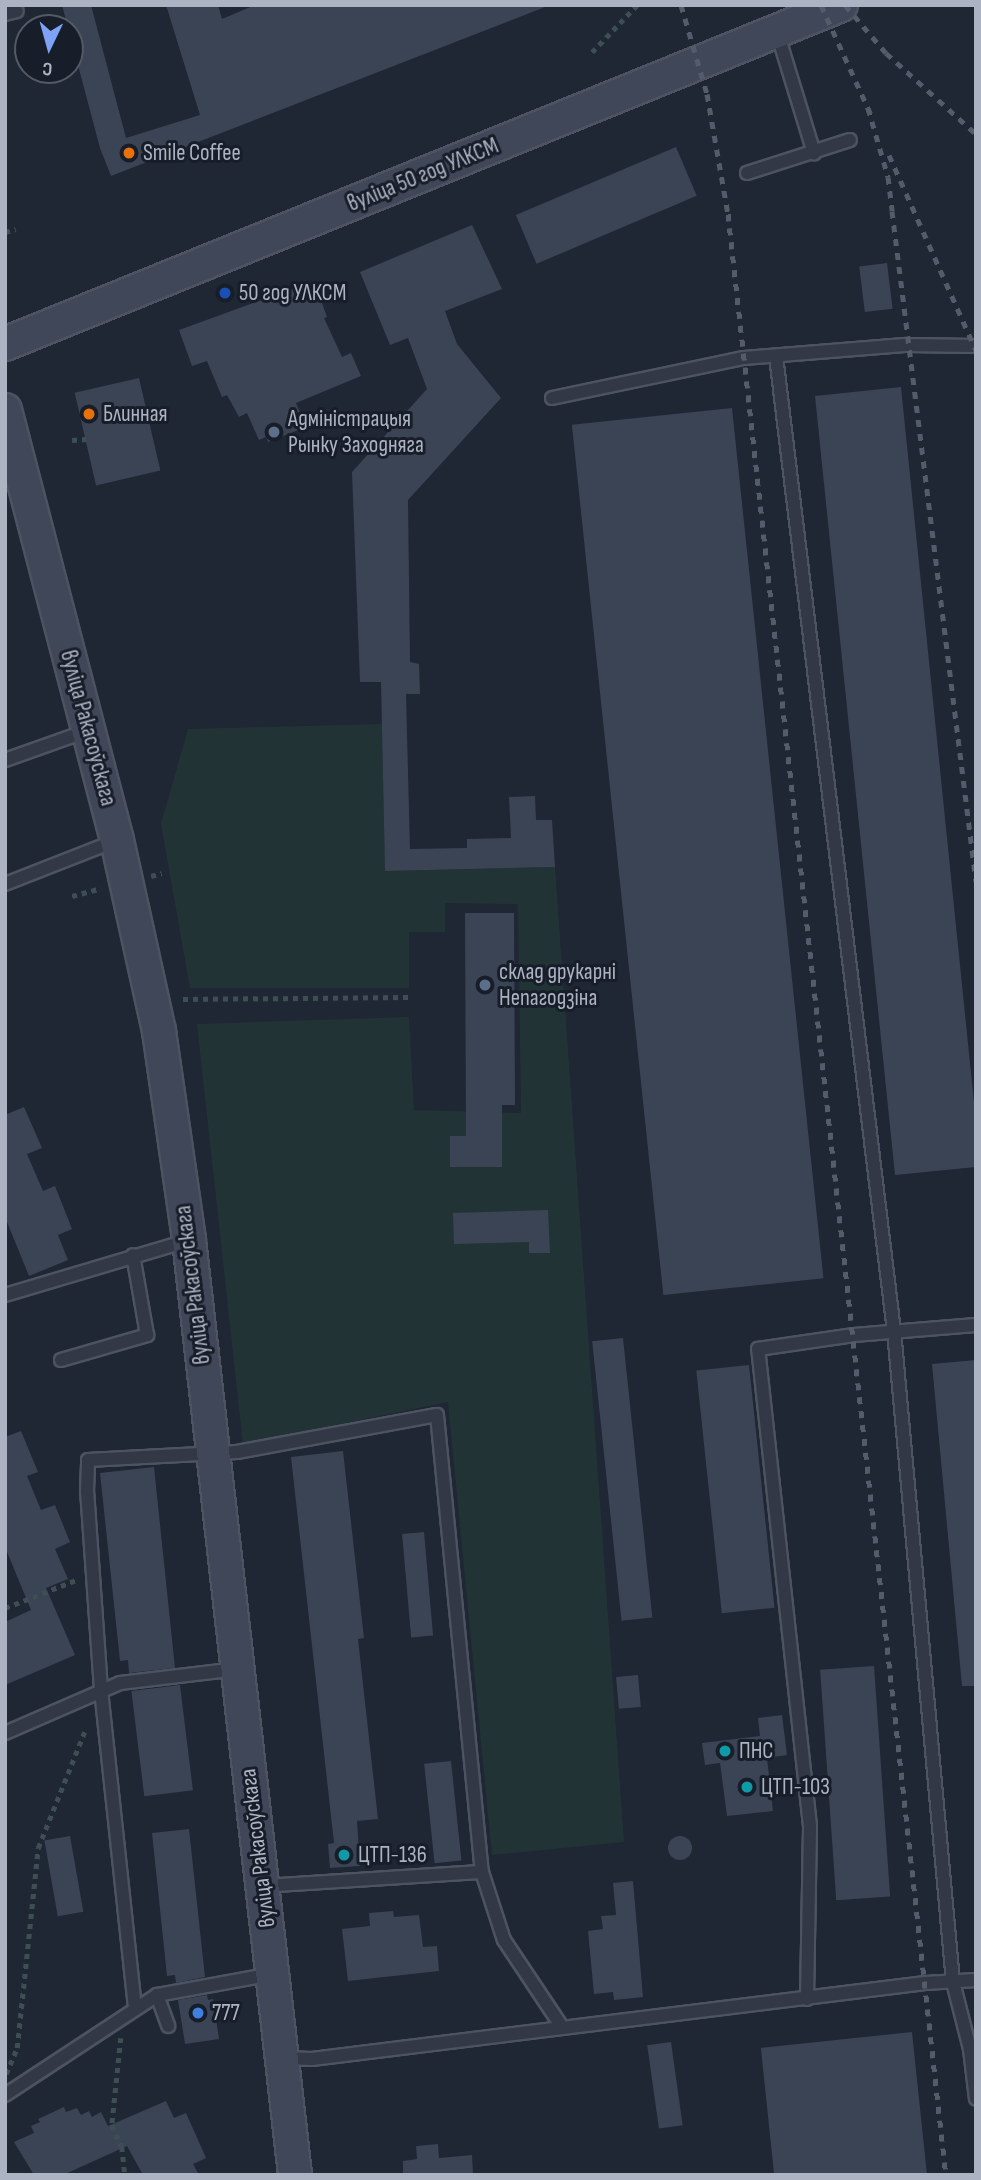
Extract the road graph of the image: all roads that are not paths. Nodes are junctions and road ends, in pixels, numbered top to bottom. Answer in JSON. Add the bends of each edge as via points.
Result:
{"nodes":[{"id":1,"x":841,"y":5,"type":"edge"},
{"id":2,"x":777,"y":31,"type":"junction"},
{"id":3,"x":850,"y":140,"type":"dead end"},
{"id":4,"x":814,"y":153,"type":"junction"},
{"id":5,"x":747,"y":173,"type":"dead end"},
{"id":6,"x":5,"y":344,"type":"edge"},
{"id":7,"x":976,"y":346,"type":"edge"},
{"id":8,"x":776,"y":356,"type":"junction"},
{"id":9,"x":552,"y":398,"type":"dead end"},
{"id":10,"x":5,"y":410,"type":"edge"},
{"id":11,"x":89,"y":730,"type":"junction"},
{"id":12,"x":5,"y":760,"type":"edge"},
{"id":13,"x":117,"y":840,"type":"junction"},
{"id":14,"x":5,"y":884,"type":"edge"},
{"id":15,"x":189,"y":1240,"type":"junction"},
{"id":16,"x":133,"y":1255,"type":"junction"},
{"id":17,"x":5,"y":1295,"type":"edge"},
{"id":18,"x":976,"y":1325,"type":"edge"},
{"id":19,"x":894,"y":1331,"type":"junction"},
{"id":20,"x":61,"y":1360,"type":"dead end"},
{"id":21,"x":213,"y":1453,"type":"junction"},
{"id":22,"x":237,"y":1668,"type":"junction"},
{"id":23,"x":101,"y":1690,"type":"junction"},
{"id":24,"x":5,"y":1733,"type":"edge"},
{"id":25,"x":482,"y":1872,"type":"junction"},
{"id":26,"x":262,"y":1886,"type":"junction"},
{"id":27,"x":272,"y":1974,"type":"junction"},
{"id":28,"x":976,"y":1980,"type":"edge"},
{"id":29,"x":953,"y":1982,"type":"junction"},
{"id":30,"x":157,"y":1995,"type":"junction"},
{"id":31,"x":807,"y":1999,"type":"junction"},
{"id":32,"x":135,"y":2008,"type":"junction"},
{"id":33,"x":168,"y":2026,"type":"dead end"},
{"id":34,"x":562,"y":2026,"type":"junction"},
{"id":35,"x":282,"y":2058,"type":"junction"},
{"id":36,"x":5,"y":2095,"type":"edge"},
{"id":37,"x":976,"y":2099,"type":"edge"},
{"id":38,"x":295,"y":2175,"type":"edge"}],
"edges":[{"from":1,"to":2,"type":"main road","name":"вуліца 50 год УЛКСМ"},
{"from":2,"to":4,"type":"lane"},
{"from":2,"to":6,"type":"main road","name":"вуліца 50 год УЛКСМ"},
{"from":3,"to":4,"type":"lane"},
{"from":4,"to":5,"type":"lane"},
{"from":7,"to":8,"type":"lane","via":[[907,345]]},
{"from":8,"to":9,"type":"lane","via":[[744,358]]},
{"from":8,"to":19,"type":"lane"},
{"from":10,"to":11,"type":"main road","name":"вуліца Ракасоўскага"},
{"from":11,"to":12,"type":"lane"},
{"from":11,"to":13,"type":"main road","name":"вуліца Ракасоўскага"},
{"from":13,"to":14,"type":"lane"},
{"from":13,"to":15,"type":"main road","name":"вуліца Ракасоўскага","via":[[159,1031]]},
{"from":15,"to":16,"type":"lane"},
{"from":15,"to":21,"type":"main road","name":"вуліца Ракасоўскага"},
{"from":16,"to":17,"type":"lane"},
{"from":16,"to":20,"type":"lane","via":[[147,1335]]},
{"from":18,"to":19,"type":"lane"},
{"from":19,"to":29,"type":"lane"},
{"from":19,"to":31,"type":"lane","via":[[758,1349],[810,1826]]},
{"from":21,"to":22,"type":"main road","name":"вуліца Ракасоўскага"},
{"from":21,"to":23,"type":"lane","via":[[88,1460]]},
{"from":21,"to":25,"type":"lane","via":[[437,1415]]},
{"from":22,"to":23,"type":"lane","via":[[120,1683]]},
{"from":22,"to":26,"type":"main road","name":"вуліца Ракасоўскага"},
{"from":23,"to":24,"type":"lane"},
{"from":23,"to":32,"type":"lane"},
{"from":25,"to":26,"type":"lane"},
{"from":25,"to":34,"type":"lane","via":[[503,1940]]},
{"from":26,"to":27,"type":"main road","name":"вуліца Ракасоўскага"},
{"from":27,"to":30,"type":"lane"},
{"from":27,"to":35,"type":"main road","name":"вуліца Ракасоўскага"},
{"from":28,"to":29,"type":"lane"},
{"from":29,"to":31,"type":"lane"},
{"from":29,"to":37,"type":"lane","via":[[970,2049]]},
{"from":30,"to":32,"type":"lane"},
{"from":30,"to":33,"type":"lane"},
{"from":31,"to":34,"type":"lane"},
{"from":32,"to":36,"type":"lane"},
{"from":34,"to":35,"type":"lane","via":[[312,2059]]},
{"from":35,"to":38,"type":"main road","name":"вуліца Ракасоўскага"}]}
